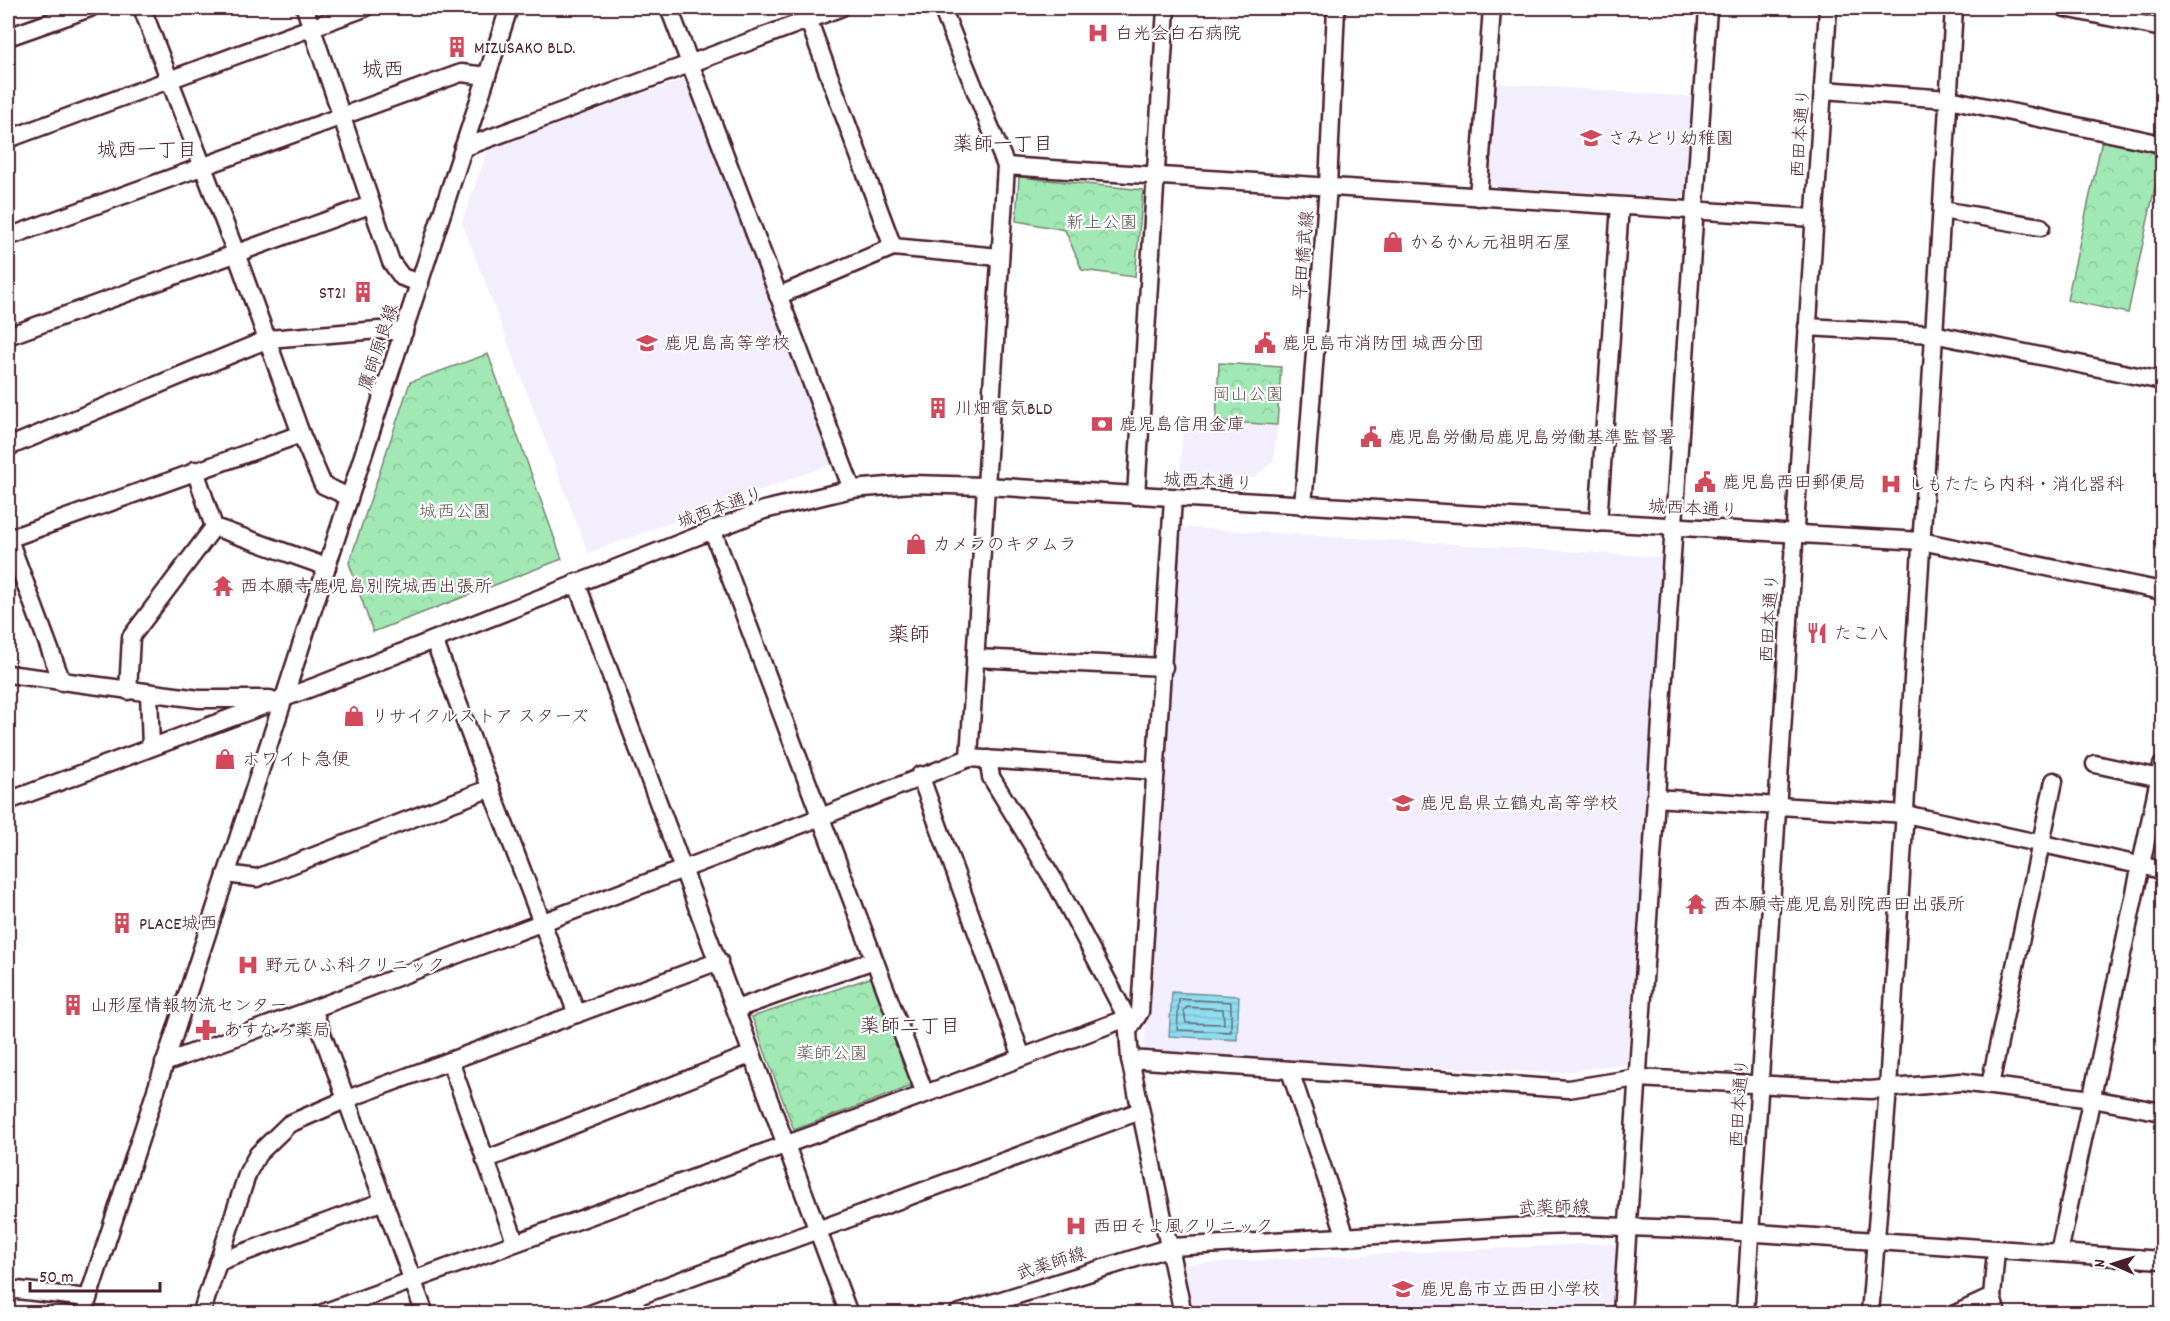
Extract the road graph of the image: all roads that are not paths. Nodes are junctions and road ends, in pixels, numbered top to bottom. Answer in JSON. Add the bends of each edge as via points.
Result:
{"nodes":[{"id":1,"x":90,"y":8,"type":"edge"},
{"id":2,"x":142,"y":8,"type":"edge"},
{"id":3,"x":305,"y":8,"type":"edge"},
{"id":4,"x":365,"y":8,"type":"edge"},
{"id":5,"x":509,"y":8,"type":"edge"},
{"id":6,"x":669,"y":8,"type":"edge"},
{"id":7,"x":840,"y":8,"type":"edge"},
{"id":8,"x":942,"y":8,"type":"edge"},
{"id":9,"x":1166,"y":8,"type":"edge"},
{"id":10,"x":1336,"y":8,"type":"edge"},
{"id":11,"x":1492,"y":8,"type":"edge"},
{"id":12,"x":1708,"y":8,"type":"edge"},
{"id":13,"x":1828,"y":8,"type":"edge"},
{"id":14,"x":1954,"y":8,"type":"edge"},
{"id":15,"x":2065,"y":8,"type":"edge"},
{"id":16,"x":806,"y":13,"type":"edge"},
{"id":17,"x":312,"y":27,"type":"junction"},
{"id":18,"x":2163,"y":28,"type":"edge"},
{"id":19,"x":8,"y":37,"type":"edge"},
{"id":20,"x":690,"y":63,"type":"junction"},
{"id":21,"x":487,"y":76,"type":"junction"},
{"id":22,"x":169,"y":79,"type":"junction"},
{"id":23,"x":1823,"y":90,"type":"junction"},
{"id":24,"x":1949,"y":99,"type":"junction"},
{"id":25,"x":343,"y":116,"type":"junction"},
{"id":26,"x":8,"y":139,"type":"edge"},
{"id":27,"x":2163,"y":144,"type":"edge"},
{"id":28,"x":463,"y":148,"type":"junction"},
{"id":29,"x":1006,"y":166,"type":"junction"},
{"id":30,"x":202,"y":167,"type":"junction"},
{"id":31,"x":1155,"y":174,"type":"junction"},
{"id":32,"x":1328,"y":186,"type":"junction"},
{"id":33,"x":1478,"y":197,"type":"junction"},
{"id":34,"x":370,"y":205,"type":"junction"},
{"id":35,"x":1620,"y":206,"type":"junction"},
{"id":36,"x":1942,"y":210,"type":"junction"},
{"id":37,"x":1694,"y":211,"type":"junction"},
{"id":38,"x":1814,"y":218,"type":"junction"},
{"id":39,"x":2041,"y":227,"type":"dead end"},
{"id":40,"x":8,"y":237,"type":"edge"},
{"id":41,"x":893,"y":247,"type":"junction"},
{"id":42,"x":236,"y":254,"type":"junction"},
{"id":43,"x":999,"y":257,"type":"junction"},
{"id":44,"x":420,"y":283,"type":"junction"},
{"id":45,"x":778,"y":296,"type":"junction"},
{"id":46,"x":1807,"y":327,"type":"junction"},
{"id":47,"x":404,"y":332,"type":"junction"},
{"id":48,"x":1933,"y":334,"type":"junction"},
{"id":49,"x":8,"y":336,"type":"edge"},
{"id":50,"x":268,"y":339,"type":"junction"},
{"id":51,"x":2163,"y":381,"type":"edge"},
{"id":52,"x":301,"y":434,"type":"junction"},
{"id":53,"x":8,"y":447,"type":"edge"},
{"id":54,"x":195,"y":470,"type":"junction"},
{"id":55,"x":985,"y":486,"type":"junction"},
{"id":56,"x":852,"y":489,"type":"junction"},
{"id":57,"x":1136,"y":496,"type":"junction"},
{"id":58,"x":349,"y":497,"type":"junction"},
{"id":59,"x":1173,"y":499,"type":"junction"},
{"id":60,"x":1303,"y":506,"type":"junction"},
{"id":61,"x":1598,"y":523,"type":"junction"},
{"id":62,"x":1674,"y":526,"type":"junction"},
{"id":63,"x":214,"y":527,"type":"junction"},
{"id":64,"x":712,"y":529,"type":"junction"},
{"id":65,"x":1794,"y":532,"type":"junction"},
{"id":66,"x":8,"y":538,"type":"edge"},
{"id":67,"x":1921,"y":541,"type":"junction"},
{"id":68,"x":327,"y":567,"type":"junction"},
{"id":69,"x":576,"y":582,"type":"junction"},
{"id":70,"x":2163,"y":591,"type":"edge"},
{"id":71,"x":434,"y":640,"type":"junction"},
{"id":72,"x":975,"y":658,"type":"junction"},
{"id":73,"x":1164,"y":667,"type":"junction"},
{"id":74,"x":8,"y":674,"type":"edge"},
{"id":75,"x":62,"y":682,"type":"junction"},
{"id":76,"x":128,"y":691,"type":"junction"},
{"id":77,"x":149,"y":693,"type":"junction"},
{"id":78,"x":283,"y":699,"type":"junction"},
{"id":79,"x":150,"y":747,"type":"junction"},
{"id":80,"x":969,"y":758,"type":"junction"},
{"id":81,"x":988,"y":759,"type":"junction"},
{"id":82,"x":2095,"y":764,"type":"dead end"},
{"id":83,"x":1156,"y":771,"type":"junction"},
{"id":84,"x":2161,"y":772,"type":"edge"},
{"id":85,"x":920,"y":775,"type":"junction"},
{"id":86,"x":2054,"y":781,"type":"dead end"},
{"id":87,"x":491,"y":788,"type":"junction"},
{"id":88,"x":1655,"y":798,"type":"junction"},
{"id":89,"x":8,"y":801,"type":"edge"},
{"id":90,"x":1777,"y":805,"type":"junction"},
{"id":91,"x":1905,"y":814,"type":"junction"},
{"id":92,"x":821,"y":817,"type":"junction"},
{"id":93,"x":2039,"y":843,"type":"junction"},
{"id":94,"x":2141,"y":866,"type":"junction"},
{"id":95,"x":684,"y":867,"type":"junction"},
{"id":96,"x":2163,"y":870,"type":"edge"},
{"id":97,"x":226,"y":874,"type":"junction"},
{"id":98,"x":540,"y":922,"type":"junction"},
{"id":99,"x":874,"y":960,"type":"junction"},
{"id":100,"x":719,"y":961,"type":"junction"},
{"id":101,"x":313,"y":1009,"type":"junction"},
{"id":102,"x":736,"y":1009,"type":"junction"},
{"id":103,"x":578,"y":1014,"type":"junction"},
{"id":104,"x":1128,"y":1024,"type":"junction"},
{"id":105,"x":752,"y":1054,"type":"junction"},
{"id":106,"x":1022,"y":1058,"type":"junction"},
{"id":107,"x":1130,"y":1059,"type":"junction"},
{"id":108,"x":450,"y":1061,"type":"junction"},
{"id":109,"x":164,"y":1063,"type":"junction"},
{"id":110,"x":1290,"y":1071,"type":"junction"},
{"id":111,"x":1637,"y":1078,"type":"junction"},
{"id":112,"x":1760,"y":1084,"type":"junction"},
{"id":113,"x":1990,"y":1085,"type":"junction"},
{"id":114,"x":1888,"y":1088,"type":"junction"},
{"id":115,"x":925,"y":1094,"type":"junction"},
{"id":116,"x":347,"y":1099,"type":"junction"},
{"id":117,"x":2092,"y":1099,"type":"junction"},
{"id":118,"x":1140,"y":1111,"type":"junction"},
{"id":119,"x":2163,"y":1112,"type":"edge"},
{"id":120,"x":786,"y":1143,"type":"junction"},
{"id":121,"x":485,"y":1160,"type":"junction"},
{"id":122,"x":384,"y":1201,"type":"junction"},
{"id":123,"x":1628,"y":1226,"type":"junction"},
{"id":124,"x":818,"y":1230,"type":"junction"},
{"id":125,"x":1750,"y":1232,"type":"junction"},
{"id":126,"x":1346,"y":1237,"type":"junction"},
{"id":127,"x":515,"y":1241,"type":"junction"},
{"id":128,"x":1875,"y":1241,"type":"junction"},
{"id":129,"x":1171,"y":1247,"type":"junction"},
{"id":130,"x":1996,"y":1250,"type":"junction"},
{"id":131,"x":2059,"y":1253,"type":"junction"},
{"id":132,"x":2163,"y":1260,"type":"edge"},
{"id":133,"x":218,"y":1262,"type":"junction"},
{"id":134,"x":412,"y":1279,"type":"junction"},
{"id":135,"x":8,"y":1289,"type":"edge"},
{"id":136,"x":1995,"y":1305,"type":"edge"},
{"id":137,"x":86,"y":1306,"type":"edge"},
{"id":138,"x":201,"y":1314,"type":"edge"},
{"id":139,"x":320,"y":1314,"type":"edge"},
{"id":140,"x":425,"y":1314,"type":"edge"},
{"id":141,"x":590,"y":1314,"type":"edge"},
{"id":142,"x":849,"y":1314,"type":"edge"},
{"id":143,"x":957,"y":1314,"type":"edge"},
{"id":144,"x":1184,"y":1314,"type":"edge"},
{"id":145,"x":1622,"y":1314,"type":"edge"},
{"id":146,"x":1745,"y":1314,"type":"edge"},
{"id":147,"x":1870,"y":1314,"type":"edge"},
{"id":148,"x":1955,"y":1314,"type":"edge"}],
"edges":[{"from":1,"to":19,"type":"street"},
{"from":2,"to":22,"type":"street"},
{"from":3,"to":17,"type":"street"},
{"from":4,"to":17,"type":"street"},
{"from":5,"to":21,"type":"street","name":"鷹師原良線"},
{"from":6,"to":20,"type":"street"},
{"from":7,"to":16,"type":"street"},
{"from":8,"to":29,"type":"street"},
{"from":9,"to":31,"type":"street"},
{"from":10,"to":32,"type":"street","name":"平田橋武線"},
{"from":11,"to":33,"type":"street"},
{"from":12,"to":37,"type":"street"},
{"from":13,"to":23,"type":"street","name":"西田本通り"},
{"from":14,"to":24,"type":"street"},
{"from":15,"to":18,"type":"street"},
{"from":16,"to":20,"type":"street"},
{"from":16,"to":41,"type":"street"},
{"from":17,"to":22,"type":"street"},
{"from":17,"to":25,"type":"street"},
{"from":20,"to":28,"type":"street"},
{"from":20,"to":45,"type":"street"},
{"from":21,"to":25,"type":"street","via":[[461,73]]},
{"from":21,"to":28,"type":"street","name":"鷹師原良線"},
{"from":22,"to":26,"type":"street"},
{"from":22,"to":30,"type":"street"},
{"from":23,"to":24,"type":"street"},
{"from":23,"to":38,"type":"street","name":"西田本通り"},
{"from":24,"to":27,"type":"street"},
{"from":24,"to":36,"type":"street"},
{"from":25,"to":30,"type":"street"},
{"from":25,"to":34,"type":"street"},
{"from":28,"to":44,"type":"street","name":"鷹師原良線"},
{"from":29,"to":31,"type":"street"},
{"from":29,"to":43,"type":"street"},
{"from":30,"to":40,"type":"street"},
{"from":30,"to":42,"type":"street"},
{"from":31,"to":32,"type":"street"},
{"from":31,"to":57,"type":"street"},
{"from":32,"to":33,"type":"street"},
{"from":32,"to":60,"type":"street","name":"平田橋武線"},
{"from":33,"to":35,"type":"street"},
{"from":34,"to":42,"type":"street"},
{"from":34,"to":44,"type":"street","via":[[391,262],[402,277]]},
{"from":35,"to":37,"type":"street"},
{"from":35,"to":61,"type":"street"},
{"from":36,"to":39,"type":"street"},
{"from":36,"to":48,"type":"street"},
{"from":37,"to":38,"type":"street"},
{"from":37,"to":62,"type":"street"},
{"from":38,"to":46,"type":"street","name":"西田本通り"},
{"from":41,"to":43,"type":"street"},
{"from":41,"to":45,"type":"street"},
{"from":42,"to":49,"type":"street"},
{"from":42,"to":50,"type":"street"},
{"from":43,"to":55,"type":"street"},
{"from":44,"to":47,"type":"street","name":"鷹師原良線"},
{"from":45,"to":56,"type":"street"},
{"from":46,"to":48,"type":"street"},
{"from":46,"to":65,"type":"street","name":"西田本通り"},
{"from":47,"to":50,"type":"street","via":[[379,330]]},
{"from":47,"to":58,"type":"street","name":"鷹師原良線"},
{"from":48,"to":51,"type":"street"},
{"from":48,"to":67,"type":"street"},
{"from":50,"to":52,"type":"street"},
{"from":50,"to":53,"type":"street"},
{"from":52,"to":54,"type":"street"},
{"from":52,"to":58,"type":"street","via":[[323,485]]},
{"from":54,"to":63,"type":"street"},
{"from":54,"to":66,"type":"street"},
{"from":55,"to":56,"type":"street","name":"城西本通り","via":[[912,484]]},
{"from":55,"to":57,"type":"street","name":"城西本通り"},
{"from":55,"to":72,"type":"street"},
{"from":56,"to":64,"type":"street","name":"城西本通り","via":[[764,510]]},
{"from":57,"to":59,"type":"street","name":"城西本通り"},
{"from":58,"to":68,"type":"street","name":"鷹師原良線"},
{"from":59,"to":60,"type":"street","name":"城西本通り"},
{"from":59,"to":73,"type":"street"},
{"from":60,"to":61,"type":"street","name":"城西本通り"},
{"from":61,"to":62,"type":"street","name":"城西本通り"},
{"from":62,"to":65,"type":"street","name":"城西本通り"},
{"from":62,"to":88,"type":"street"},
{"from":63,"to":68,"type":"street"},
{"from":63,"to":76,"type":"street","via":[[131,637]]},
{"from":64,"to":69,"type":"street","name":"城西本通り"},
{"from":64,"to":92,"type":"street"},
{"from":65,"to":67,"type":"street","name":"城西本通り"},
{"from":65,"to":90,"type":"street","name":"西田本通り"},
{"from":66,"to":75,"type":"street"},
{"from":67,"to":70,"type":"street","name":"城西本通り"},
{"from":67,"to":91,"type":"street"},
{"from":68,"to":78,"type":"street","name":"鷹師原良線"},
{"from":69,"to":71,"type":"street","name":"城西本通り"},
{"from":69,"to":95,"type":"street"},
{"from":71,"to":78,"type":"street","name":"城西本通り"},
{"from":71,"to":87,"type":"street"},
{"from":72,"to":73,"type":"street"},
{"from":72,"to":80,"type":"street"},
{"from":73,"to":83,"type":"street"},
{"from":74,"to":75,"type":"street"},
{"from":75,"to":76,"type":"street"},
{"from":76,"to":77,"type":"street"},
{"from":77,"to":78,"type":"street","via":[[199,699]]},
{"from":77,"to":79,"type":"street"},
{"from":78,"to":79,"type":"street","name":"城西本通り"},
{"from":78,"to":97,"type":"street","name":"鷹師原良線"},
{"from":79,"to":89,"type":"street","name":"城西本通り"},
{"from":80,"to":81,"type":"street"},
{"from":80,"to":85,"type":"street"},
{"from":81,"to":83,"type":"street"},
{"from":81,"to":104,"type":"street","via":[[991,777],[1058,887]]},
{"from":82,"to":84,"type":"street"},
{"from":83,"to":104,"type":"street","via":[[1140,1012]]},
{"from":84,"to":94,"type":"street"},
{"from":85,"to":92,"type":"street"},
{"from":85,"to":106,"type":"street"},
{"from":86,"to":93,"type":"street"},
{"from":87,"to":97,"type":"street","via":[[257,878]]},
{"from":87,"to":98,"type":"street"},
{"from":88,"to":90,"type":"street"},
{"from":88,"to":111,"type":"street"},
{"from":90,"to":91,"type":"street"},
{"from":90,"to":112,"type":"street","name":"西田本通り"},
{"from":91,"to":93,"type":"street"},
{"from":91,"to":114,"type":"street"},
{"from":92,"to":95,"type":"street"},
{"from":92,"to":99,"type":"street"},
{"from":93,"to":94,"type":"street"},
{"from":93,"to":113,"type":"street"},
{"from":94,"to":96,"type":"street"},
{"from":94,"to":117,"type":"street"},
{"from":95,"to":98,"type":"street"},
{"from":95,"to":100,"type":"street"},
{"from":97,"to":109,"type":"street","name":"鷹師原良線"},
{"from":98,"to":101,"type":"street"},
{"from":98,"to":103,"type":"street"},
{"from":99,"to":102,"type":"street"},
{"from":99,"to":115,"type":"street"},
{"from":100,"to":102,"type":"street"},
{"from":100,"to":103,"type":"street"},
{"from":101,"to":109,"type":"street"},
{"from":101,"to":116,"type":"street"},
{"from":102,"to":105,"type":"street"},
{"from":103,"to":108,"type":"street"},
{"from":104,"to":106,"type":"street"},
{"from":104,"to":107,"type":"street"},
{"from":105,"to":120,"type":"street"},
{"from":105,"to":121,"type":"street"},
{"from":106,"to":115,"type":"street"},
{"from":107,"to":110,"type":"street"},
{"from":107,"to":118,"type":"street"},
{"from":108,"to":116,"type":"street"},
{"from":108,"to":121,"type":"street"},
{"from":109,"to":137,"type":"street","name":"鷹師原良線"},
{"from":110,"to":111,"type":"street","via":[[1568,1089]]},
{"from":110,"to":126,"type":"street"},
{"from":111,"to":112,"type":"street"},
{"from":111,"to":123,"type":"street"},
{"from":112,"to":114,"type":"street"},
{"from":112,"to":125,"type":"street","name":"西田本通り"},
{"from":113,"to":114,"type":"street","via":[[1961,1082]]},
{"from":113,"to":117,"type":"street"},
{"from":114,"to":128,"type":"street"},
{"from":115,"to":120,"type":"street"},
{"from":116,"to":122,"type":"street"},
{"from":116,"to":133,"type":"street","via":[[289,1124],[258,1154],[248,1172]]},
{"from":117,"to":119,"type":"street"},
{"from":117,"to":131,"type":"street"},
{"from":118,"to":124,"type":"street"},
{"from":118,"to":129,"type":"street"},
{"from":120,"to":124,"type":"street"},
{"from":120,"to":127,"type":"street"},
{"from":121,"to":127,"type":"street"},
{"from":122,"to":133,"type":"street"},
{"from":122,"to":134,"type":"street"},
{"from":123,"to":125,"type":"street","name":"武薬師線"},
{"from":123,"to":126,"type":"street","name":"武薬師線","via":[[1514,1227]]},
{"from":123,"to":145,"type":"street"},
{"from":124,"to":141,"type":"street"},
{"from":124,"to":142,"type":"street"},
{"from":125,"to":128,"type":"street","name":"武薬師線"},
{"from":125,"to":146,"type":"street","name":"西田本通り"},
{"from":126,"to":129,"type":"street","name":"武薬師線"},
{"from":127,"to":134,"type":"street"},
{"from":128,"to":130,"type":"street","name":"武薬師線"},
{"from":128,"to":147,"type":"street"},
{"from":129,"to":143,"type":"street","name":"武薬師線"},
{"from":129,"to":144,"type":"street"},
{"from":130,"to":131,"type":"street","name":"武薬師線"},
{"from":130,"to":136,"type":"street"},
{"from":131,"to":132,"type":"street","name":"武薬師線"},
{"from":133,"to":138,"type":"street"},
{"from":134,"to":139,"type":"street"},
{"from":134,"to":140,"type":"street"},
{"from":135,"to":137,"type":"street"},
{"from":136,"to":148,"type":"street"}]}
